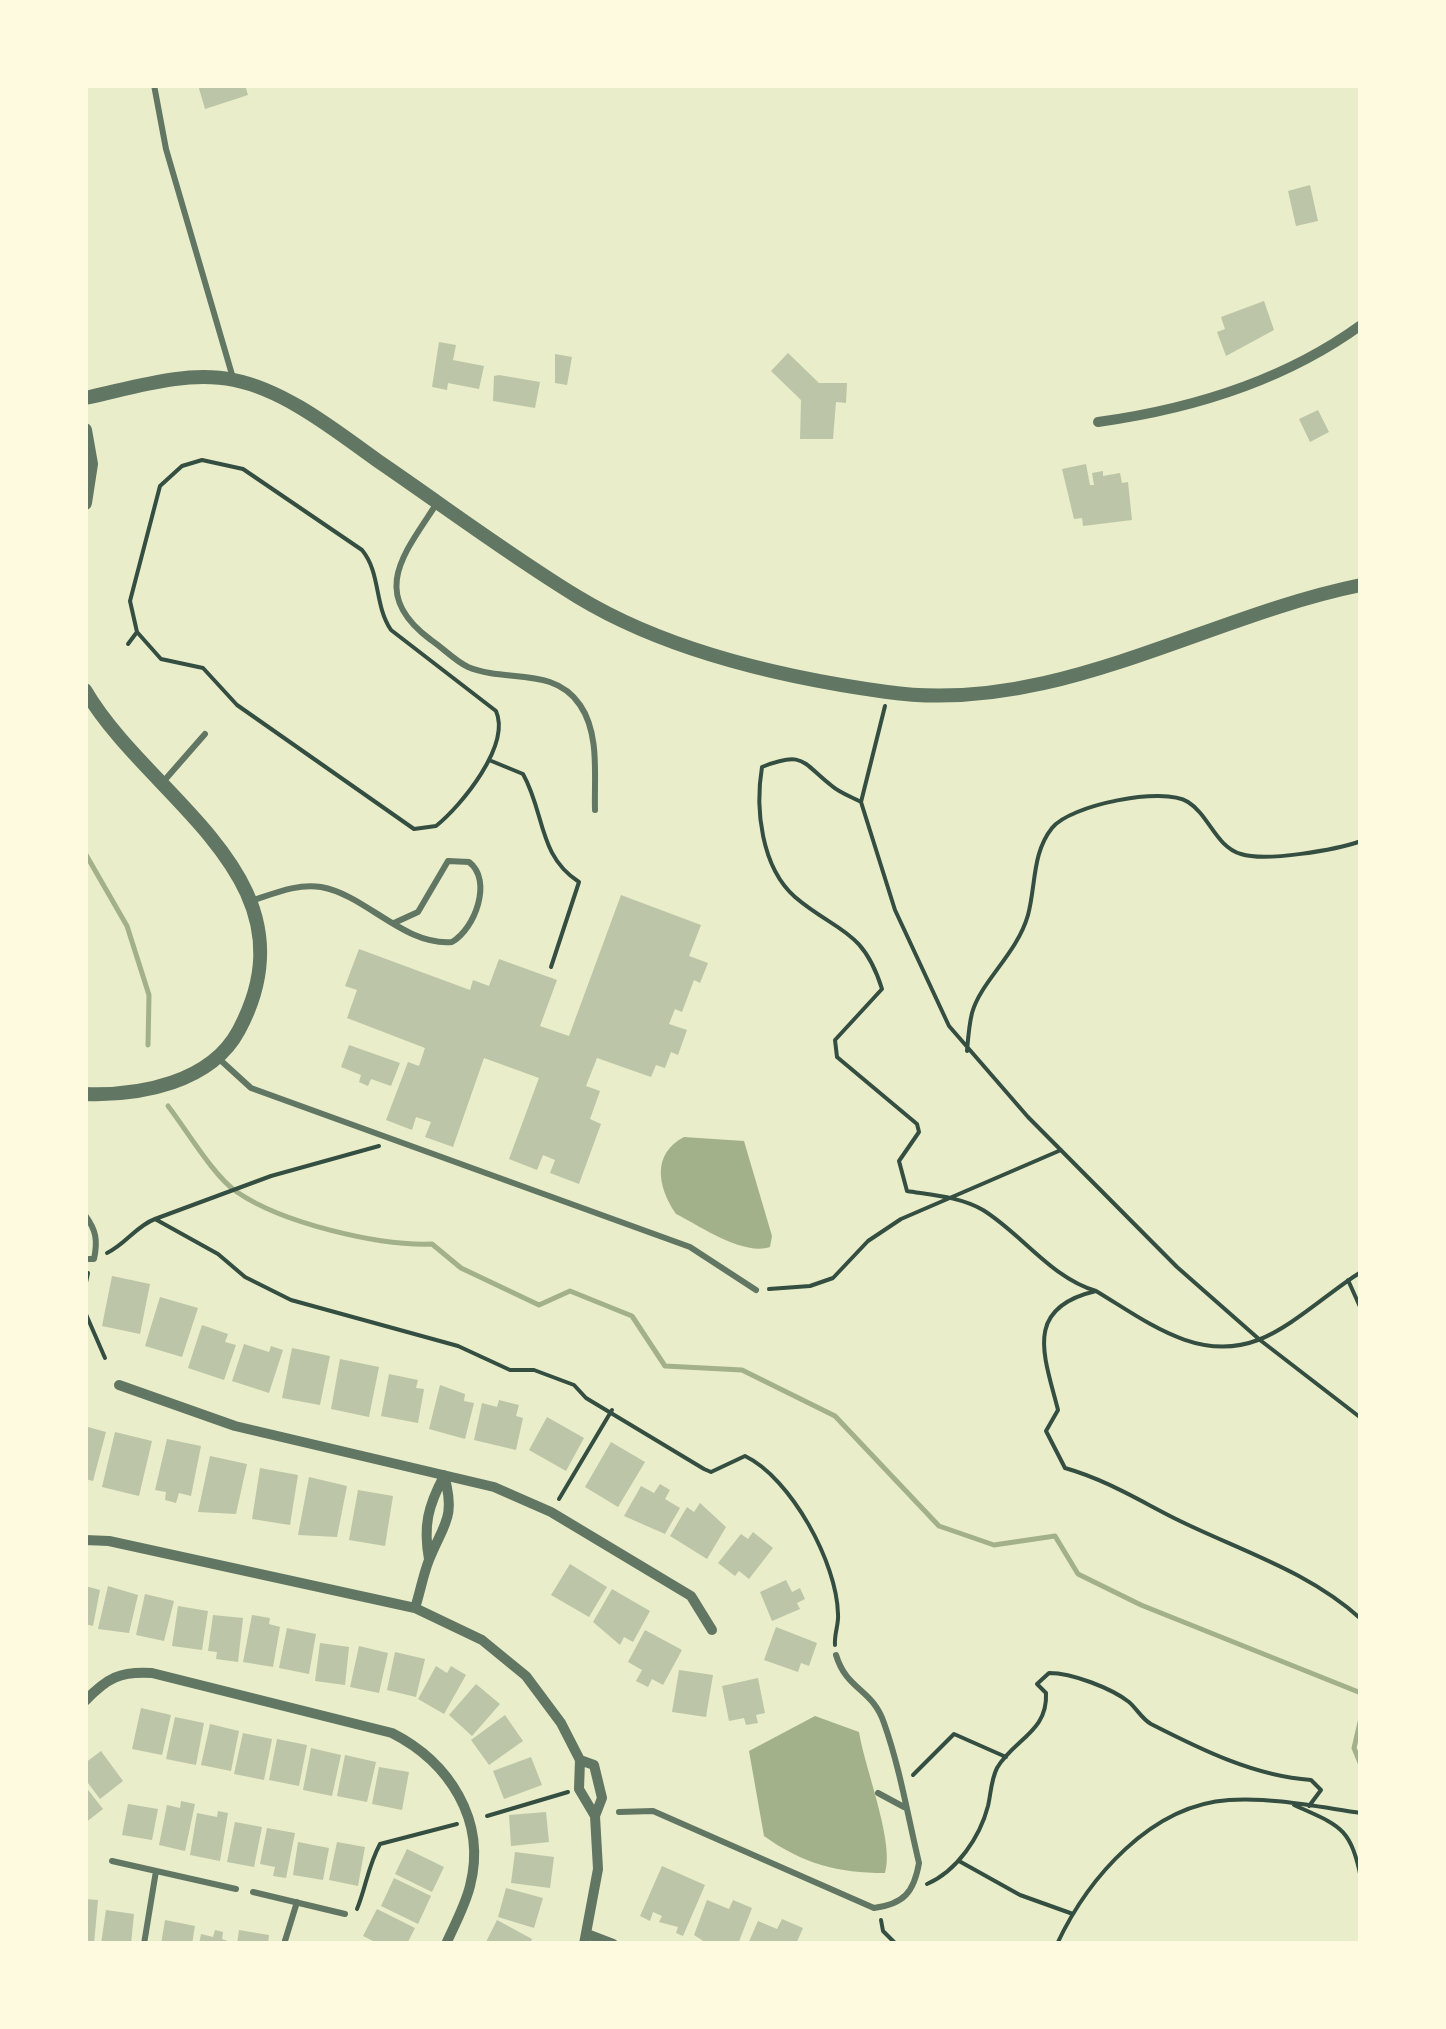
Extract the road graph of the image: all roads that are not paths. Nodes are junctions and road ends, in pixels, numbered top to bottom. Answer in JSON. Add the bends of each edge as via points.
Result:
{"nodes":[{"id":1,"x":154,"y":85,"type":"edge"},
{"id":2,"x":1361,"y":325,"type":"edge"},
{"id":3,"x":233,"y":380,"type":"junction"},
{"id":4,"x":85,"y":398,"type":"edge"},
{"id":5,"x":1098,"y":422,"type":"dead end"},
{"id":6,"x":85,"y":430,"type":"edge"},
{"id":7,"x":85,"y":502,"type":"edge"},
{"id":8,"x":438,"y":502,"type":"junction"},
{"id":9,"x":1361,"y":585,"type":"edge"},
{"id":10,"x":85,"y":690,"type":"edge"},
{"id":11,"x":205,"y":734,"type":"dead end"},
{"id":12,"x":163,"y":783,"type":"junction"},
{"id":13,"x":595,"y":810,"type":"dead end"},
{"id":14,"x":249,"y":902,"type":"junction"},
{"id":15,"x":394,"y":923,"type":"junction"},
{"id":16,"x":216,"y":1056,"type":"junction"},
{"id":17,"x":85,"y":1094,"type":"edge"},
{"id":18,"x":85,"y":1215,"type":"edge"},
{"id":19,"x":89,"y":1259,"type":"edge"},
{"id":20,"x":756,"y":1290,"type":"road end"},
{"id":21,"x":120,"y":1386,"type":"dead end"},
{"id":22,"x":444,"y":1475,"type":"junction"},
{"id":23,"x":85,"y":1540,"type":"edge"},
{"id":24,"x":429,"y":1559,"type":"junction"},
{"id":25,"x":415,"y":1608,"type":"junction"},
{"id":26,"x":712,"y":1630,"type":"dead end"},
{"id":27,"x":836,"y":1654,"type":"road end"},
{"id":28,"x":85,"y":1701,"type":"edge"},
{"id":29,"x":580,"y":1760,"type":"junction"},
{"id":30,"x":878,"y":1793,"type":"dead end"},
{"id":31,"x":905,"y":1808,"type":"junction"},
{"id":32,"x":619,"y":1812,"type":"dead end"},
{"id":33,"x":595,"y":1816,"type":"junction"},
{"id":34,"x":112,"y":1861,"type":"dead end"},
{"id":35,"x":156,"y":1871,"type":"junction"},
{"id":36,"x":236,"y":1889,"type":"dead end"},
{"id":37,"x":253,"y":1892,"type":"dead end"},
{"id":38,"x":297,"y":1902,"type":"junction"},
{"id":39,"x":345,"y":1914,"type":"road end"},
{"id":40,"x":585,"y":1939,"type":"edge"},
{"id":41,"x":144,"y":1944,"type":"edge"},
{"id":42,"x":284,"y":1944,"type":"edge"},
{"id":43,"x":446,"y":1944,"type":"edge"},
{"id":44,"x":612,"y":1944,"type":"edge"}],
"edges":[{"from":1,"to":3,"type":"lane"},
{"from":2,"to":5,"type":"street","via":[[1332,346],[1236,391],[1170,412]]},
{"from":3,"to":4,"type":"street","via":[[173,380]]},
{"from":3,"to":8,"type":"street","via":[[332,428]]},
{"from":6,"to":7,"type":"street","via":[[91,464]]},
{"from":8,"to":9,"type":"street","via":[[581,599],[658,634],[771,669],[888,693],[984,694],[1074,676],[1255,612]]},
{"from":8,"to":13,"type":"lane","via":[[402,557],[396,592],[401,610],[468,667],[555,682],[579,702],[592,726]]},
{"from":10,"to":12,"type":"street","via":[[101,718]]},
{"from":11,"to":12,"type":"lane"},
{"from":12,"to":14,"type":"street","via":[[211,834]]},
{"from":14,"to":15,"type":"lane","via":[[292,888],[321,888]]},
{"from":14,"to":16,"type":"street","via":[[261,978],[235,1039]]},
{"from":15,"to":15,"type":"lane","via":[[441,942],[462,936],[482,886],[480,872],[470,862],[448,862],[418,912]]},
{"from":16,"to":17,"type":"street","via":[[172,1083]]},
{"from":16,"to":20,"type":"lane","via":[[251,1088],[690,1247]]},
{"from":18,"to":19,"type":"lane","via":[[96,1229]]},
{"from":21,"to":22,"type":"street","via":[[235,1426]]},
{"from":22,"to":24,"type":"street","via":[[424,1530]]},
{"from":22,"to":24,"type":"street","via":[[452,1502],[445,1534]]},
{"from":22,"to":26,"type":"street","via":[[551,1512],[690,1596]]},
{"from":23,"to":25,"type":"street"},
{"from":24,"to":25,"type":"street"},
{"from":25,"to":29,"type":"street","via":[[482,1640],[526,1676]]},
{"from":27,"to":31,"type":"lane","via":[[843,1677],[871,1697],[884,1722]]},
{"from":28,"to":43,"type":"street","via":[[124,1671],[152,1673],[416,1745],[456,1787],[470,1821],[470,1887]]},
{"from":29,"to":33,"type":"street","via":[[579,1789]]},
{"from":29,"to":33,"type":"street","via":[[594,1765],[601,1783]]},
{"from":30,"to":31,"type":"lane"},
{"from":31,"to":32,"type":"lane","via":[[917,1876],[906,1898],[874,1908],[653,1810]]},
{"from":33,"to":40,"type":"street","via":[[598,1868]]},
{"from":34,"to":35,"type":"lane"},
{"from":35,"to":36,"type":"lane"},
{"from":35,"to":41,"type":"lane"},
{"from":37,"to":38,"type":"lane"},
{"from":38,"to":39,"type":"lane"},
{"from":38,"to":42,"type":"lane"},
{"from":40,"to":44,"type":"street"}]}
